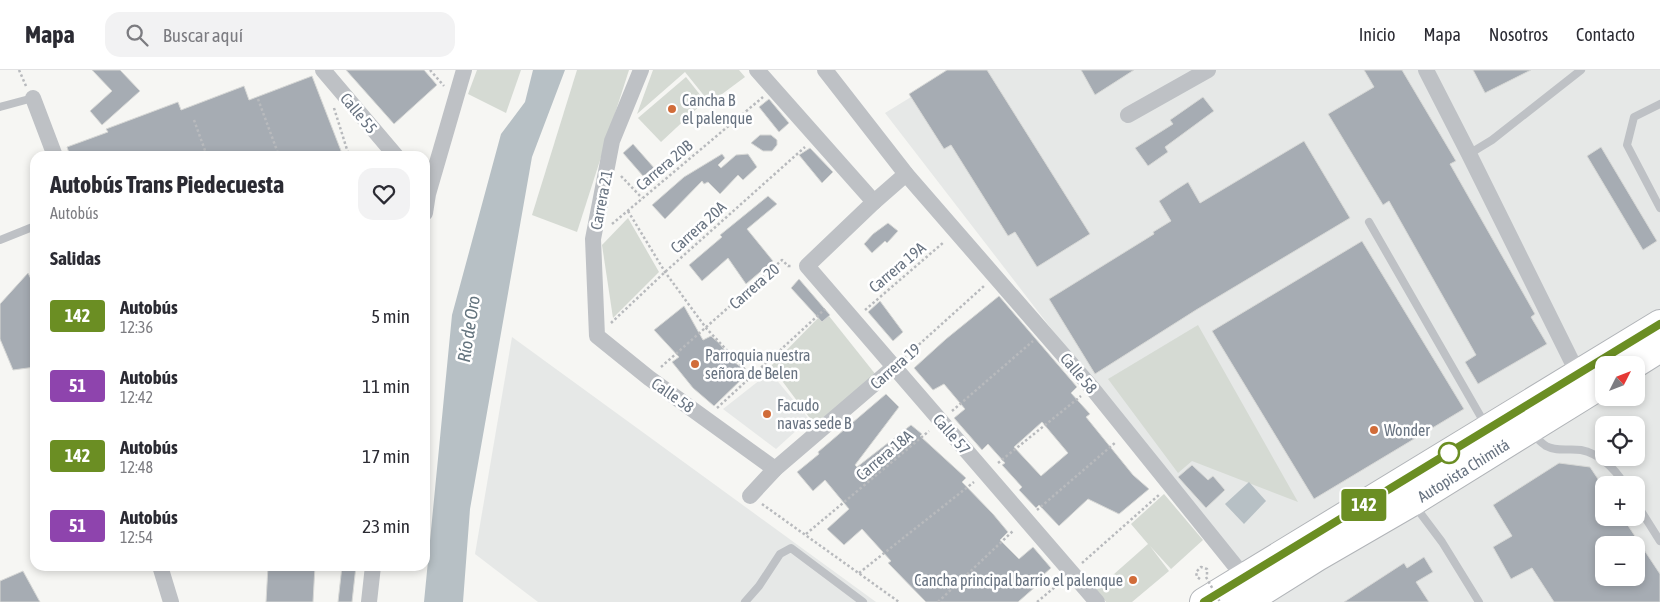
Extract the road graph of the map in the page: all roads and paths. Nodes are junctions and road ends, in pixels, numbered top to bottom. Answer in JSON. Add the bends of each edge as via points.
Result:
{"nodes":[{"id":1,"x":323,"y":70,"type":"edge"},
{"id":2,"x":464,"y":70,"type":"edge"},
{"id":3,"x":642,"y":70,"type":"edge"},
{"id":4,"x":757,"y":70,"type":"edge"},
{"id":5,"x":826,"y":70,"type":"edge"},
{"id":6,"x":1208,"y":70,"type":"edge"},
{"id":7,"x":1426,"y":70,"type":"edge"},
{"id":8,"x":1581,"y":70,"type":"edge"},
{"id":9,"x":773,"y":88,"type":"junction"},
{"id":10,"x":33,"y":98,"type":"joint"},
{"id":11,"x":258,"y":99,"type":"dead end"},
{"id":12,"x":333,"y":104,"type":"dead end"},
{"id":13,"x":1660,"y":104,"type":"edge"},
{"id":14,"x":0,"y":107,"type":"edge"},
{"id":15,"x":1128,"y":114,"type":"dead end"},
{"id":16,"x":194,"y":120,"type":"dead end"},
{"id":17,"x":815,"y":138,"type":"junction"},
{"id":18,"x":53,"y":151,"type":"edge"},
{"id":19,"x":205,"y":151,"type":"edge"},
{"id":20,"x":277,"y":151,"type":"edge"},
{"id":21,"x":347,"y":151,"type":"edge"},
{"id":22,"x":392,"y":151,"type":"edge"},
{"id":23,"x":1469,"y":154,"type":"junction"},
{"id":24,"x":906,"y":174,"type":"junction"},
{"id":25,"x":621,"y":176,"type":"dead end"},
{"id":26,"x":430,"y":180,"type":"edge"},
{"id":27,"x":642,"y":198,"type":"junction"},
{"id":28,"x":874,"y":202,"type":"junction"},
{"id":29,"x":1660,"y":208,"type":"edge"},
{"id":30,"x":627,"y":211,"type":"junction"},
{"id":31,"x":1369,"y":222,"type":"dead end"},
{"id":32,"x":30,"y":228,"type":"edge"},
{"id":33,"x":957,"y":231,"type":"junction"},
{"id":34,"x":594,"y":239,"type":"junction"},
{"id":35,"x":0,"y":240,"type":"edge"},
{"id":36,"x":807,"y":266,"type":"junction"},
{"id":37,"x":664,"y":272,"type":"junction"},
{"id":38,"x":996,"y":276,"type":"junction"},
{"id":39,"x":835,"y":299,"type":"junction"},
{"id":40,"x":853,"y":320,"type":"junction"},
{"id":41,"x":1660,"y":324,"type":"edge"},
{"id":42,"x":706,"y":328,"type":"junction"},
{"id":43,"x":1043,"y":332,"type":"junction"},
{"id":44,"x":598,"y":336,"type":"junction"},
{"id":45,"x":1660,"y":348,"type":"edge"},
{"id":46,"x":1645,"y":357,"type":"edge"},
{"id":47,"x":894,"y":367,"type":"junction"},
{"id":48,"x":1578,"y":374,"type":"junction"},
{"id":49,"x":751,"y":376,"type":"junction"},
{"id":50,"x":649,"y":378,"type":"junction"},
{"id":51,"x":1595,"y":389,"type":"edge"},
{"id":52,"x":706,"y":418,"type":"junction"},
{"id":53,"x":940,"y":420,"type":"junction"},
{"id":54,"x":1488,"y":430,"type":"junction"},
{"id":55,"x":1528,"y":431,"type":"junction"},
{"id":56,"x":775,"y":469,"type":"junction"},
{"id":57,"x":1619,"y":476,"type":"edge"},
{"id":58,"x":1170,"y":485,"type":"junction"},
{"id":59,"x":750,"y":496,"type":"joint"},
{"id":60,"x":1412,"y":502,"type":"junction"},
{"id":61,"x":1645,"y":517,"type":"edge"},
{"id":62,"x":806,"y":534,"type":"junction"},
{"id":63,"x":1659,"y":538,"type":"edge"},
{"id":64,"x":162,"y":571,"type":"edge"},
{"id":65,"x":372,"y":571,"type":"edge"},
{"id":66,"x":1071,"y":572,"type":"junction"},
{"id":67,"x":1205,"y":589,"type":"edge"},
{"id":68,"x":1245,"y":590,"type":"edge"},
{"id":69,"x":171,"y":602,"type":"edge"},
{"id":70,"x":369,"y":602,"type":"edge"},
{"id":71,"x":745,"y":602,"type":"edge"},
{"id":72,"x":863,"y":602,"type":"edge"},
{"id":73,"x":900,"y":602,"type":"edge"},
{"id":74,"x":1037,"y":602,"type":"edge"},
{"id":75,"x":1097,"y":602,"type":"edge"},
{"id":76,"x":1220,"y":602,"type":"edge"},
{"id":77,"x":1479,"y":602,"type":"edge"}],
"edges":[{"from":1,"to":22,"type":"street","name":"Calle 55"},
{"from":2,"to":26,"type":"street"},
{"from":3,"to":34,"type":"street","name":"Carrera 21","via":[[612,141]]},
{"from":4,"to":9,"type":"street"},
{"from":5,"to":24,"type":"street","name":"Calle 58"},
{"from":6,"to":15,"type":"street"},
{"from":7,"to":23,"type":"street"},
{"from":8,"to":23,"type":"lane","via":[[1492,140]]},
{"from":9,"to":17,"type":"street"},
{"from":9,"to":27,"type":"path","name":"Carrera 20B"},
{"from":10,"to":14,"type":"lane"},
{"from":10,"to":18,"type":"street"},
{"from":11,"to":20,"type":"path"},
{"from":12,"to":21,"type":"path"},
{"from":13,"to":29,"type":"lane","via":[[1634,117],[1626,145]]},
{"from":16,"to":19,"type":"path"},
{"from":17,"to":28,"type":"street"},
{"from":17,"to":37,"type":"path","name":"Carrera 20A"},
{"from":23,"to":48,"type":"street"},
{"from":24,"to":28,"type":"street"},
{"from":24,"to":33,"type":"street","name":"Calle 58"},
{"from":25,"to":27,"type":"path"},
{"from":27,"to":30,"type":"path","name":"Carrera 20B"},
{"from":28,"to":36,"type":"street"},
{"from":30,"to":34,"type":"path","name":"Carrera 20B"},
{"from":30,"to":37,"type":"path"},
{"from":31,"to":54,"type":"lane"},
{"from":32,"to":35,"type":"lane"},
{"from":33,"to":38,"type":"street","name":"Calle 58"},
{"from":33,"to":40,"type":"path","name":"Carrera 19A"},
{"from":34,"to":44,"type":"street","name":"Carrera 21"},
{"from":36,"to":39,"type":"street","name":"Calle 57"},
{"from":36,"to":42,"type":"path","name":"Carrera 20","via":[[788,266],[782,260]]},
{"from":37,"to":42,"type":"path"},
{"from":37,"to":44,"type":"path","name":"Carrera 20A"},
{"from":38,"to":43,"type":"street","name":"Calle 58"},
{"from":38,"to":47,"type":"path","name":"Carrera 19"},
{"from":39,"to":40,"type":"street","name":"Calle 57"},
{"from":39,"to":49,"type":"path"},
{"from":40,"to":47,"type":"street","name":"Calle 57"},
{"from":41,"to":48,"type":"highway","name":"Autopista Chimitá"},
{"from":42,"to":49,"type":"path"},
{"from":42,"to":50,"type":"path","name":"Carrera 20"},
{"from":43,"to":53,"type":"path","name":"Carrera 18A"},
{"from":43,"to":58,"type":"street","name":"Calle 58"},
{"from":44,"to":50,"type":"street","name":"Calle 58"},
{"from":45,"to":46,"type":"highway"},
{"from":47,"to":53,"type":"street","name":"Calle 57"},
{"from":47,"to":56,"type":"street","name":"Carrera 19"},
{"from":48,"to":54,"type":"highway","name":"Autopista Chimitá"},
{"from":49,"to":52,"type":"path"},
{"from":50,"to":52,"type":"street","name":"Calle 58"},
{"from":51,"to":55,"type":"highway","name":"Autopista Chimitá"},
{"from":52,"to":56,"type":"street","name":"Calle 58"},
{"from":53,"to":62,"type":"path","name":"Carrera 18A"},
{"from":53,"to":66,"type":"street","name":"Calle 57"},
{"from":54,"to":68,"type":"highway","name":"Autopista Chimitá"},
{"from":55,"to":57,"type":"lane","via":[[1547,446],[1580,450],[1600,457]]},
{"from":55,"to":60,"type":"highway","name":"Autopista Chimitá"},
{"from":56,"to":59,"type":"street","name":"Carrera 19"},
{"from":58,"to":66,"type":"path"},
{"from":58,"to":68,"type":"street","name":"Calle 58"},
{"from":59,"to":62,"type":"path"},
{"from":60,"to":68,"type":"highway","name":"Autopista Chimitá","via":[[1317,557]]},
{"from":60,"to":77,"type":"lane","via":[[1442,542]]},
{"from":61,"to":63,"type":"lane"},
{"from":62,"to":73,"type":"path"},
{"from":64,"to":69,"type":"street"},
{"from":65,"to":70,"type":"street"},
{"from":66,"to":74,"type":"path"},
{"from":66,"to":75,"type":"street","name":"Calle 57"},
{"from":67,"to":68,"type":"highway","name":"Autopista Chimitá"},
{"from":67,"to":76,"type":"path","bridge":true},
{"from":71,"to":72,"type":"lane","via":[[780,554],[791,548]]}]}
